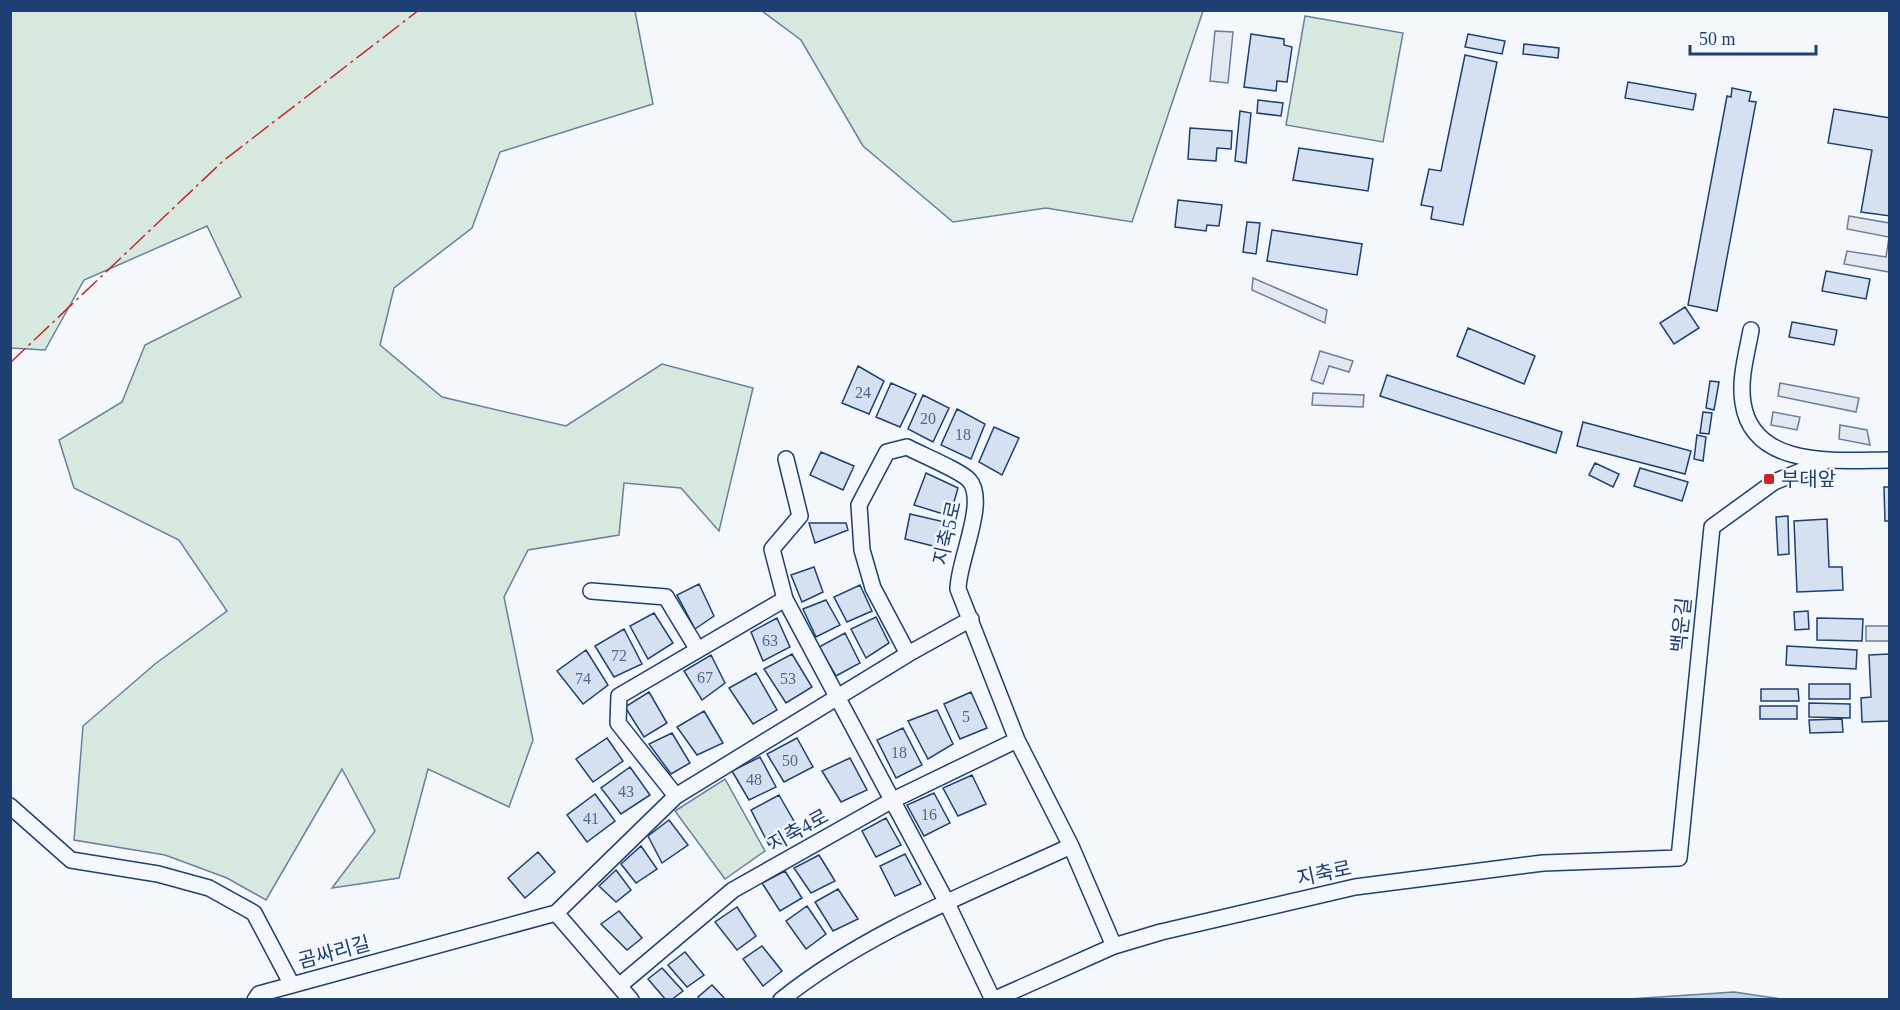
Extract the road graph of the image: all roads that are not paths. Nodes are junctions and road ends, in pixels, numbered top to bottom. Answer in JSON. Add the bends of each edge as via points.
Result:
{"nodes":[{"id":1,"x":1751,"y":330,"type":"dead end"},
{"id":2,"x":786,"y":459,"type":"dead end"},
{"id":3,"x":1890,"y":460,"type":"edge"},
{"id":4,"x":1826,"y":461,"type":"junction"},
{"id":5,"x":591,"y":591,"type":"dead end"},
{"id":6,"x":785,"y":599,"type":"junction"},
{"id":7,"x":971,"y":619,"type":"junction"},
{"id":8,"x":698,"y":650,"type":"junction"},
{"id":9,"x":908,"y":654,"type":"junction"},
{"id":10,"x":838,"y":698,"type":"junction"},
{"id":11,"x":1017,"y":740,"type":"junction"},
{"id":12,"x":676,"y":796,"type":"junction"},
{"id":13,"x":891,"y":801,"type":"junction"},
{"id":14,"x":10,"y":806,"type":"edge"},
{"id":15,"x":1071,"y":846,"type":"junction"},
{"id":16,"x":1679,"y":858,"type":"joint"},
{"id":17,"x":946,"y":901,"type":"junction"},
{"id":18,"x":556,"y":913,"type":"junction"},
{"id":19,"x":1114,"y":946,"type":"junction"},
{"id":20,"x":292,"y":985,"type":"junction"},
{"id":21,"x":619,"y":986,"type":"junction"},
{"id":22,"x":255,"y":999,"type":"edge"},
{"id":23,"x":631,"y":999,"type":"edge"},
{"id":24,"x":781,"y":999,"type":"edge"},
{"id":25,"x":993,"y":999,"type":"edge"}],
"edges":[{"from":1,"to":4,"type":"street","name":"백운길","via":[[1742,388],[1750,425],[1773,447]]},
{"from":2,"to":6,"type":"street","via":[[800,516],[772,549]]},
{"from":3,"to":4,"type":"street","name":"백운길"},
{"from":4,"to":16,"type":"street","name":"백운길","via":[[1774,482],[1712,526]]},
{"from":5,"to":8,"type":"street","via":[[666,597]]},
{"from":6,"to":8,"type":"street"},
{"from":6,"to":10,"type":"street"},
{"from":7,"to":9,"type":"street"},
{"from":7,"to":9,"type":"street","name":"지축5로","via":[[958,589],[958,574],[978,499],[969,480],[907,447],[887,452],[859,505],[862,550],[873,588]]},
{"from":7,"to":11,"type":"street","name":"지축5로"},
{"from":8,"to":12,"type":"street","via":[[619,696],[618,723]]},
{"from":9,"to":10,"type":"street"},
{"from":10,"to":12,"type":"street"},
{"from":10,"to":13,"type":"street"},
{"from":11,"to":13,"type":"street","name":"지축4로"},
{"from":11,"to":15,"type":"street","name":"지축5로"},
{"from":12,"to":18,"type":"street"},
{"from":13,"to":17,"type":"street"},
{"from":13,"to":21,"type":"street","name":"지축4로","via":[[734,890]]},
{"from":14,"to":20,"type":"street","name":"곰싸리길","via":[[71,860],[158,874],[209,888],[254,913]]},
{"from":15,"to":17,"type":"street"},
{"from":15,"to":19,"type":"street","name":"지축5로"},
{"from":16,"to":19,"type":"street","name":"지축로","via":[[1543,863],[1355,887]]},
{"from":17,"to":24,"type":"street","via":[[814,973]]},
{"from":17,"to":25,"type":"street"},
{"from":18,"to":20,"type":"street","name":"곰싸리길"},
{"from":18,"to":21,"type":"street"},
{"from":19,"to":25,"type":"street","name":"지축로"},
{"from":20,"to":22,"type":"street","via":[[259,994]]},
{"from":21,"to":23,"type":"street"}]}
